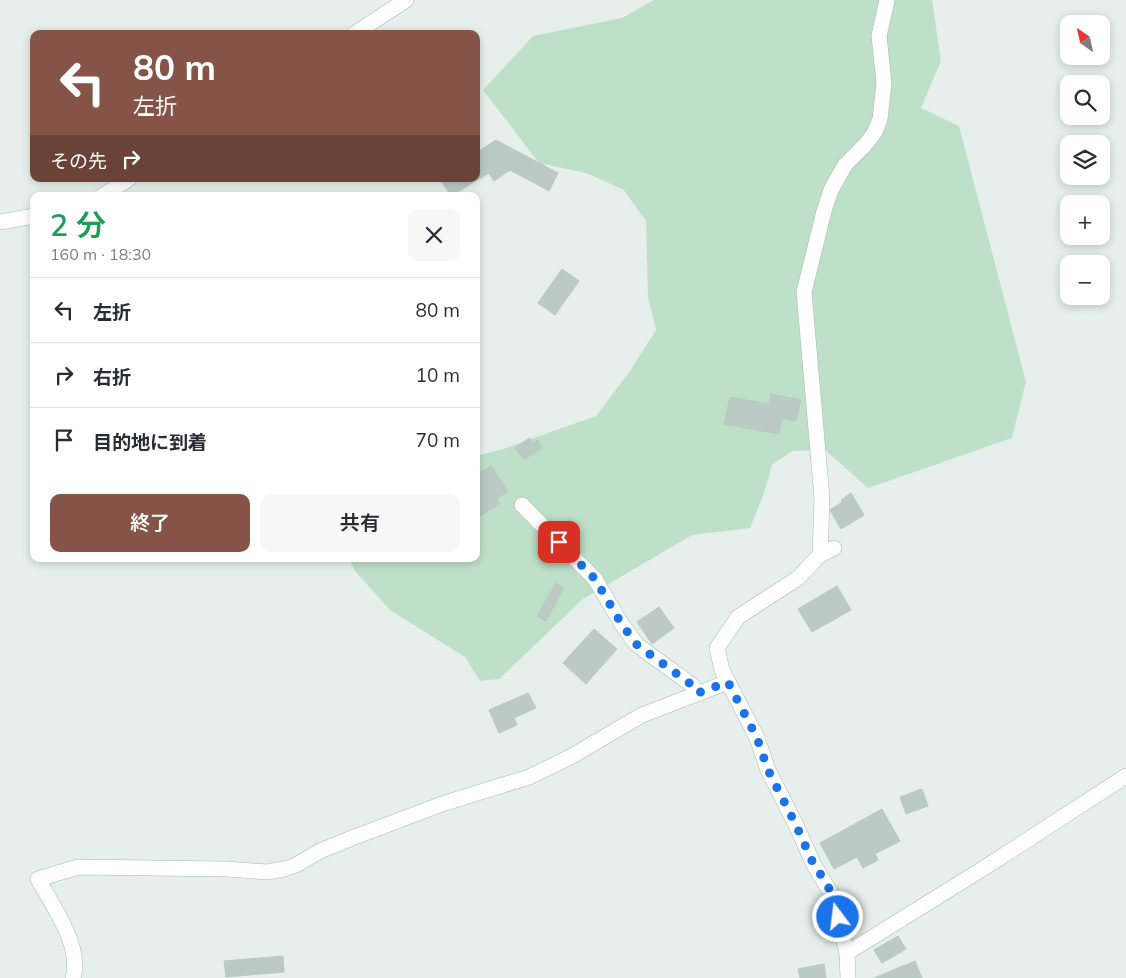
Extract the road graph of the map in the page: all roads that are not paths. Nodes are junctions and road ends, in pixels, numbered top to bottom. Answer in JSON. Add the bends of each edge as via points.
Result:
{"nodes":[{"id":1,"x":406,"y":0,"type":"edge"},
{"id":2,"x":887,"y":0,"type":"edge"},
{"id":3,"x":360,"y":30,"type":"edge"},
{"id":4,"x":124,"y":182,"type":"edge"},
{"id":5,"x":108,"y":192,"type":"edge"},
{"id":6,"x":30,"y":217,"type":"edge"},
{"id":7,"x":0,"y":222,"type":"edge"},
{"id":8,"x":522,"y":505,"type":"dead end"},
{"id":9,"x":834,"y":548,"type":"dead end"},
{"id":10,"x":820,"y":555,"type":"junction"},
{"id":11,"x":728,"y":682,"type":"junction"},
{"id":12,"x":698,"y":693,"type":"junction"},
{"id":13,"x":1126,"y":776,"type":"edge"},
{"id":14,"x":847,"y":953,"type":"junction"},
{"id":15,"x":73,"y":978,"type":"edge"},
{"id":16,"x":848,"y":978,"type":"edge"}],
"edges":[{"from":1,"to":3,"type":"street"},
{"from":2,"to":10,"type":"street","via":[[879,36],[884,83],[880,119],[875,132],[845,165],[831,190],[804,292],[822,498]]},
{"from":4,"to":5,"type":"street"},
{"from":6,"to":7,"type":"street"},
{"from":8,"to":12,"type":"street","via":[[595,579],[636,644],[692,685]]},
{"from":9,"to":10,"type":"street"},
{"from":10,"to":11,"type":"street","via":[[798,578],[738,617],[717,648]]},
{"from":11,"to":12,"type":"street"},
{"from":11,"to":14,"type":"street","via":[[813,863],[833,896]]},
{"from":12,"to":15,"type":"street","via":[[642,715],[530,777],[442,804],[352,838],[284,869],[267,872],[78,867],[38,879],[71,939]]},
{"from":13,"to":14,"type":"street"},
{"from":14,"to":16,"type":"street"}]}
